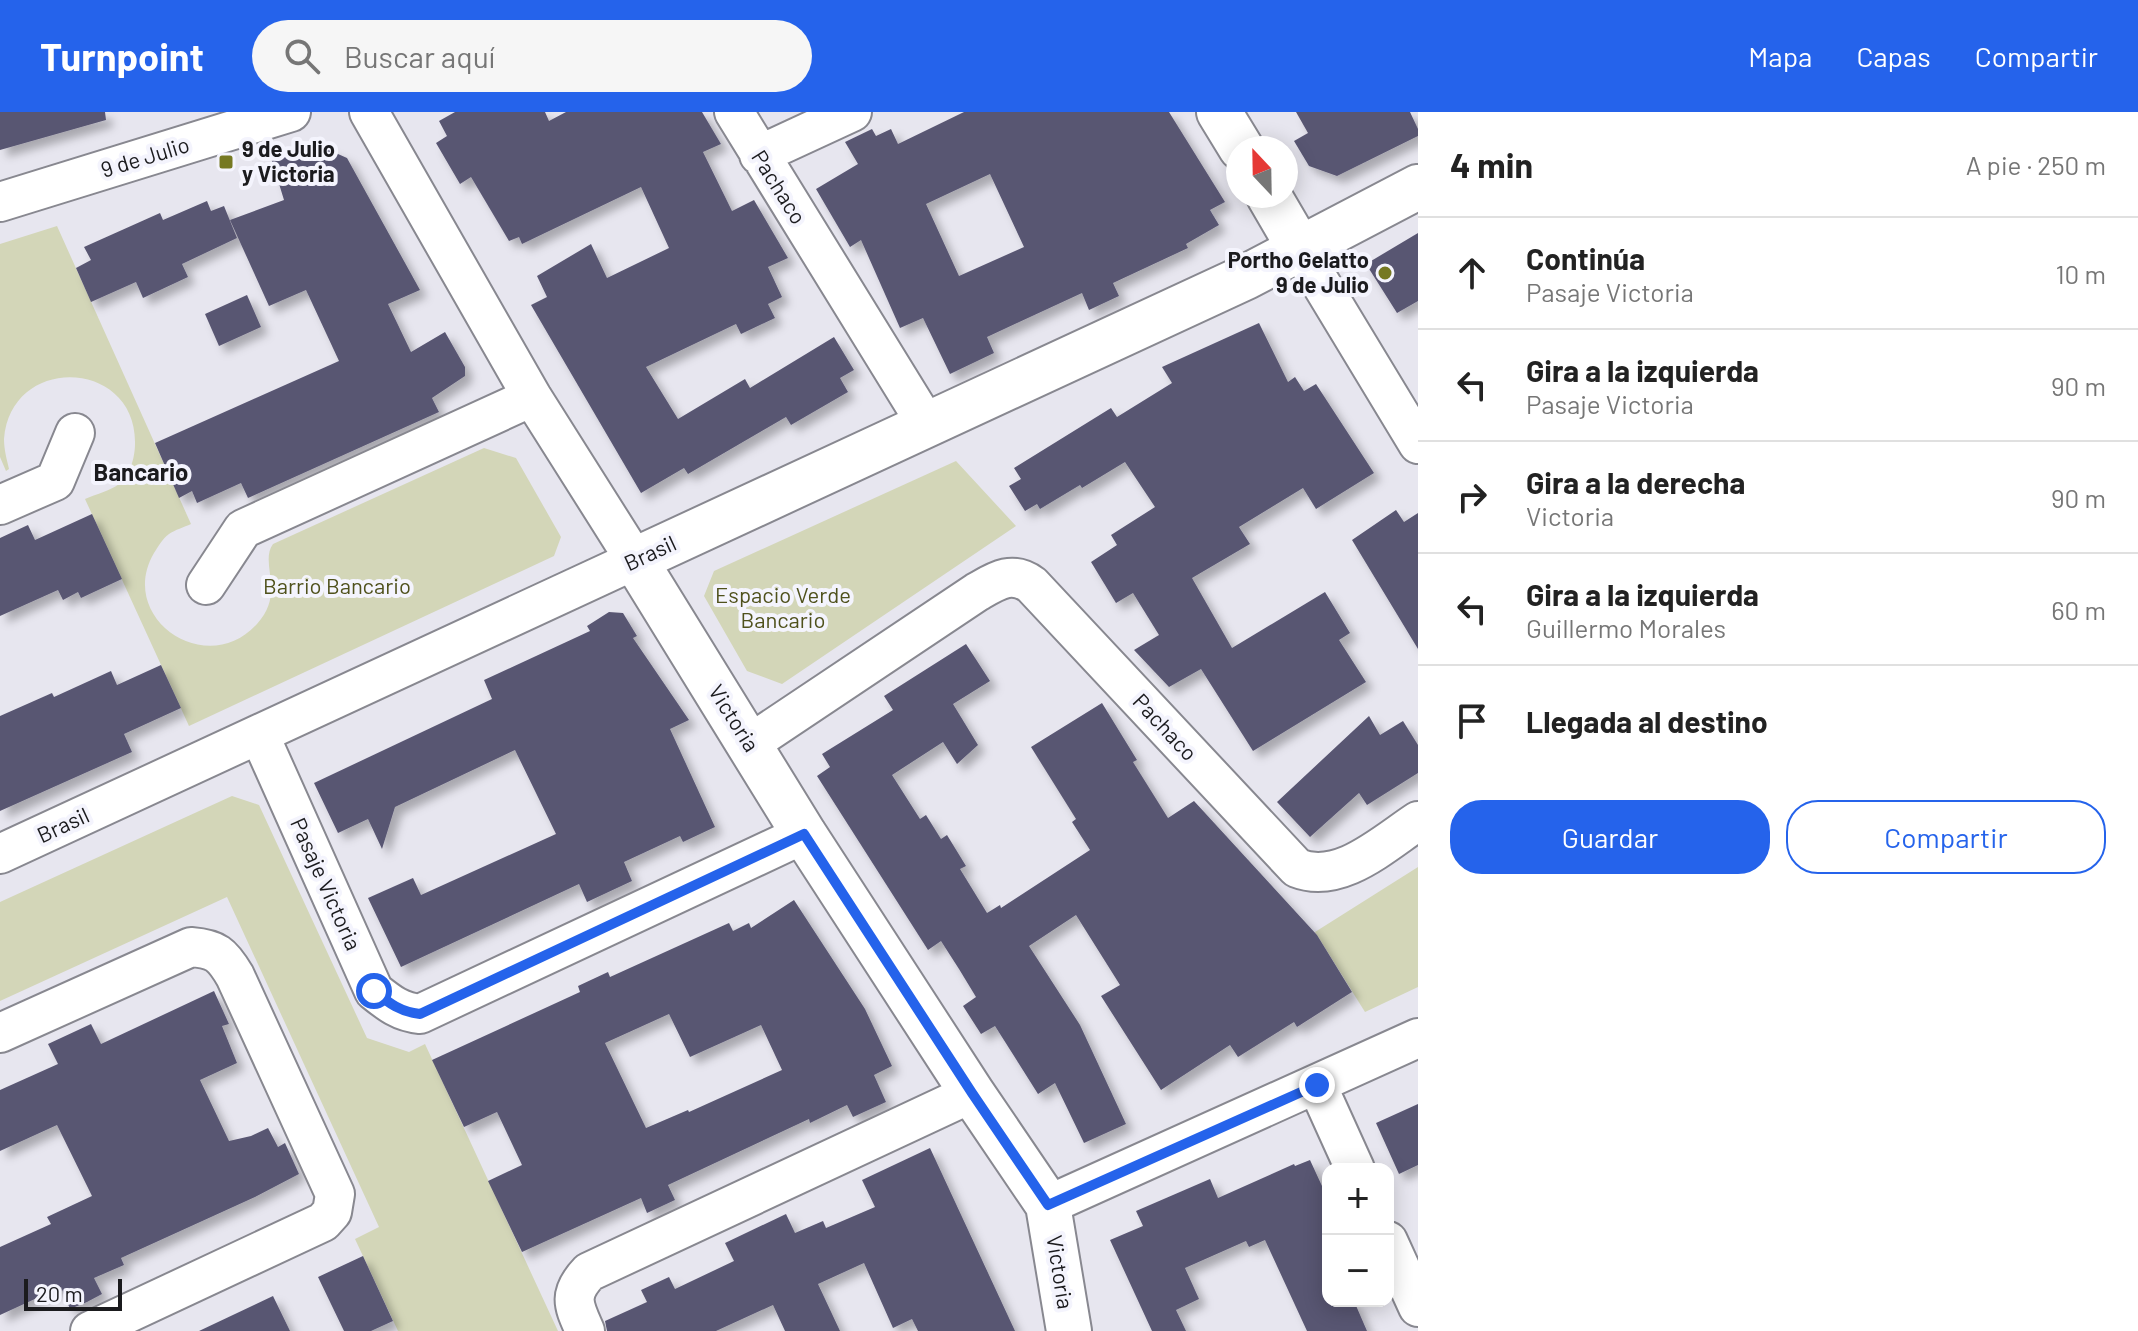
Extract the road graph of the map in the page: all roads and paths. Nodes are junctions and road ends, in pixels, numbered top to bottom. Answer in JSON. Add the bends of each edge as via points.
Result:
{"nodes":[{"id":1,"x":291,"y":112,"type":"edge"},
{"id":2,"x":369,"y":112,"type":"edge"},
{"id":3,"x":734,"y":112,"type":"edge"},
{"id":4,"x":852,"y":112,"type":"edge"},
{"id":5,"x":1219,"y":112,"type":"edge"},
{"id":6,"x":1234,"y":136,"type":"edge"},
{"id":7,"x":759,"y":155,"type":"junction"},
{"id":8,"x":1418,"y":187,"type":"edge"},
{"id":9,"x":0,"y":202,"type":"edge"},
{"id":10,"x":1276,"y":208,"type":"edge"},
{"id":11,"x":1300,"y":249,"type":"junction"},
{"id":12,"x":532,"y":397,"type":"junction"},
{"id":13,"x":927,"y":425,"type":"junction"},
{"id":14,"x":75,"y":433,"type":"dead end"},
{"id":15,"x":1418,"y":444,"type":"edge"},
{"id":16,"x":0,"y":505,"type":"edge"},
{"id":17,"x":635,"y":560,"type":"junction"},
{"id":18,"x":206,"y":585,"type":"dead end"},
{"id":19,"x":259,"y":734,"type":"junction"},
{"id":20,"x":751,"y":743,"type":"junction"},
{"id":21,"x":1418,"y":821,"type":"edge"},
{"id":22,"x":804,"y":834,"type":"junction"},
{"id":23,"x":0,"y":854,"type":"edge"},
{"id":24,"x":0,"y":1033,"type":"edge"},
{"id":25,"x":1418,"y":1038,"type":"edge"},
{"id":26,"x":1317,"y":1085,"type":"junction"},
{"id":27,"x":972,"y":1093,"type":"junction"},
{"id":28,"x":1352,"y":1163,"type":"edge"},
{"id":29,"x":1048,"y":1205,"type":"junction"},
{"id":30,"x":1394,"y":1254,"type":"edge"},
{"id":31,"x":1418,"y":1307,"type":"edge"},
{"id":32,"x":90,"y":1331,"type":"edge"},
{"id":33,"x":585,"y":1331,"type":"edge"},
{"id":34,"x":1069,"y":1331,"type":"edge"}],
"edges":[{"from":1,"to":9,"type":"street","name":"9 de Julio"},
{"from":2,"to":12,"type":"street","name":"Victoria"},
{"from":3,"to":7,"type":"street","name":"Pachaco"},
{"from":4,"to":7,"type":"street"},
{"from":5,"to":6,"type":"street"},
{"from":7,"to":13,"type":"street","name":"Pachaco"},
{"from":8,"to":11,"type":"street"},
{"from":10,"to":11,"type":"street"},
{"from":11,"to":13,"type":"street","name":"Brasil"},
{"from":11,"to":15,"type":"street"},
{"from":12,"to":17,"type":"street","name":"Victoria"},
{"from":12,"to":18,"type":"street","via":[[243,529]]},
{"from":13,"to":17,"type":"street","name":"Brasil"},
{"from":14,"to":16,"type":"street","via":[[55,481]]},
{"from":17,"to":19,"type":"street","name":"Brasil"},
{"from":17,"to":20,"type":"street","name":"Victoria"},
{"from":19,"to":22,"type":"street","name":"Pasaje Victoria","via":[[374,991],[407,1013],[420,1014]]},
{"from":19,"to":23,"type":"street","name":"Brasil"},
{"from":20,"to":21,"type":"street","name":"Pachaco","via":[[977,592],[1010,576],[1032,585],[1297,868],[1335,871]]},
{"from":20,"to":22,"type":"street","name":"Victoria"},
{"from":22,"to":27,"type":"street","name":"Victoria"},
{"from":24,"to":32,"type":"street","via":[[191,947],[209,949],[224,958],[235,976],[335,1194],[332,1212],[323,1222]]},
{"from":25,"to":26,"type":"street"},
{"from":26,"to":28,"type":"street"},
{"from":26,"to":29,"type":"street"},
{"from":27,"to":29,"type":"street","name":"Victoria"},
{"from":27,"to":33,"type":"street","via":[[603,1263],[575,1290],[573,1305]]},
{"from":29,"to":34,"type":"street","name":"Victoria"},
{"from":30,"to":31,"type":"street"}]}
